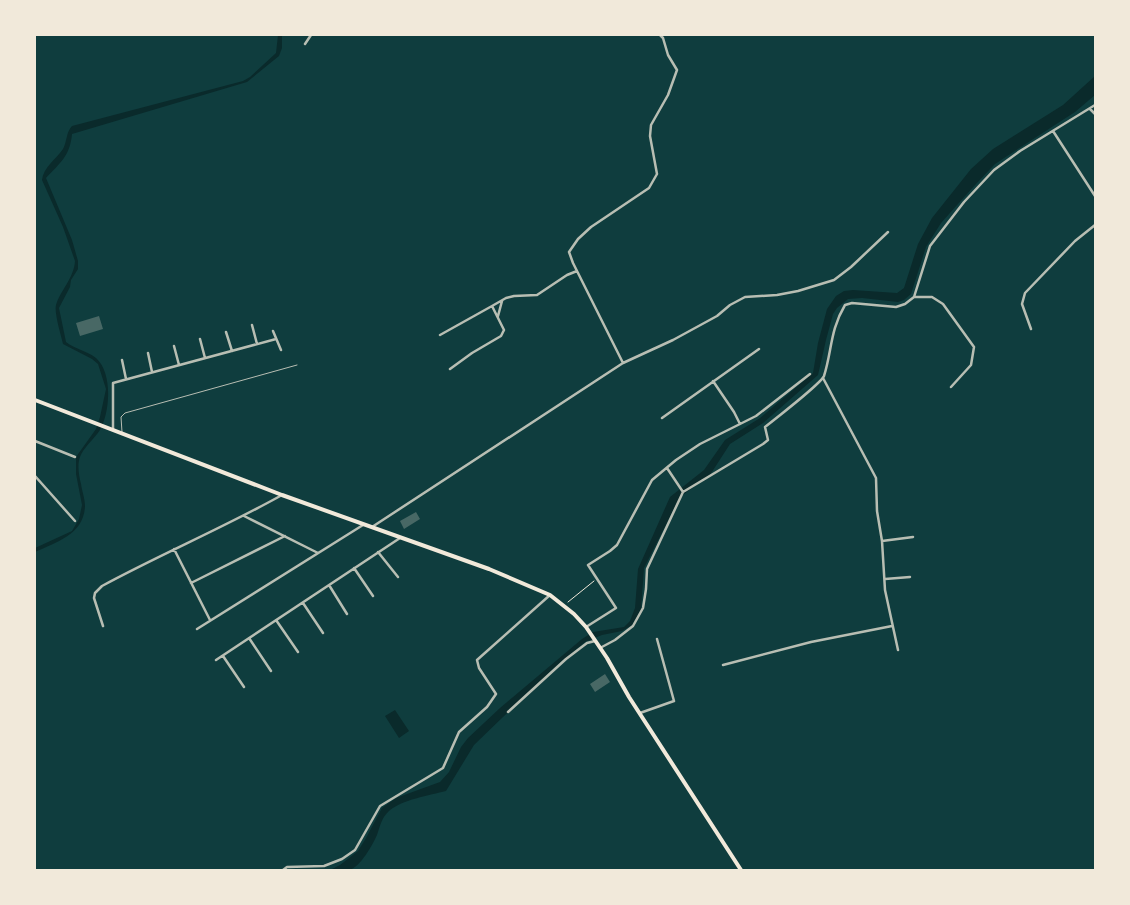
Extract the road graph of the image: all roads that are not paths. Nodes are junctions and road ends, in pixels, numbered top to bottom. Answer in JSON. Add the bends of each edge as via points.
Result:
{"nodes":[{"id":1,"x":311,"y":35,"type":"edge"},
{"id":2,"x":660,"y":35,"type":"edge"},
{"id":3,"x":305,"y":44,"type":"dead end"},
{"id":4,"x":1095,"y":105,"type":"edge"},
{"id":5,"x":1090,"y":109,"type":"junction"},
{"id":6,"x":1095,"y":114,"type":"edge"},
{"id":7,"x":1053,"y":131,"type":"junction"},
{"id":8,"x":1095,"y":196,"type":"edge"},
{"id":9,"x":1095,"y":225,"type":"edge"},
{"id":10,"x":888,"y":232,"type":"dead end"},
{"id":11,"x":577,"y":272,"type":"junction"},
{"id":12,"x":914,"y":297,"type":"junction"},
{"id":13,"x":502,"y":300,"type":"junction"},
{"id":14,"x":492,"y":306,"type":"junction"},
{"id":15,"x":498,"y":316,"type":"junction"},
{"id":16,"x":252,"y":325,"type":"dead end"},
{"id":17,"x":1031,"y":328,"type":"dead end"},
{"id":18,"x":273,"y":331,"type":"dead end"},
{"id":19,"x":226,"y":332,"type":"dead end"},
{"id":20,"x":440,"y":335,"type":"dead end"},
{"id":21,"x":200,"y":339,"type":"dead end"},
{"id":22,"x":276,"y":339,"type":"junction"},
{"id":23,"x":257,"y":344,"type":"junction"},
{"id":24,"x":174,"y":346,"type":"dead end"},
{"id":25,"x":759,"y":349,"type":"dead end"},
{"id":26,"x":281,"y":350,"type":"dead end"},
{"id":27,"x":232,"y":351,"type":"junction"},
{"id":28,"x":148,"y":353,"type":"dead end"},
{"id":29,"x":206,"y":358,"type":"junction"},
{"id":30,"x":122,"y":360,"type":"dead end"},
{"id":31,"x":623,"y":363,"type":"junction"},
{"id":32,"x":179,"y":365,"type":"junction"},
{"id":33,"x":297,"y":366,"type":"dead end"},
{"id":34,"x":450,"y":369,"type":"dead end"},
{"id":35,"x":152,"y":372,"type":"junction"},
{"id":36,"x":810,"y":374,"type":"dead end"},
{"id":37,"x":823,"y":378,"type":"junction"},
{"id":38,"x":126,"y":379,"type":"junction"},
{"id":39,"x":713,"y":381,"type":"junction"},
{"id":40,"x":951,"y":386,"type":"dead end"},
{"id":41,"x":35,"y":400,"type":"edge"},
{"id":42,"x":662,"y":418,"type":"dead end"},
{"id":43,"x":740,"y":424,"type":"junction"},
{"id":44,"x":113,"y":430,"type":"junction"},
{"id":45,"x":122,"y":433,"type":"junction"},
{"id":46,"x":35,"y":440,"type":"edge"},
{"id":47,"x":75,"y":457,"type":"dead end"},
{"id":48,"x":667,"y":468,"type":"junction"},
{"id":49,"x":35,"y":476,"type":"edge"},
{"id":50,"x":683,"y":492,"type":"junction"},
{"id":51,"x":282,"y":495,"type":"junction"},
{"id":52,"x":244,"y":516,"type":"junction"},
{"id":53,"x":75,"y":521,"type":"dead end"},
{"id":54,"x":363,"y":525,"type":"junction"},
{"id":55,"x":370,"y":528,"type":"junction"},
{"id":56,"x":285,"y":536,"type":"junction"},
{"id":57,"x":913,"y":537,"type":"dead end"},
{"id":58,"x":400,"y":538,"type":"junction"},
{"id":59,"x":882,"y":541,"type":"junction"},
{"id":60,"x":174,"y":549,"type":"junction"},
{"id":61,"x":378,"y":552,"type":"junction"},
{"id":62,"x":318,"y":553,"type":"junction"},
{"id":63,"x":354,"y":568,"type":"junction"},
{"id":64,"x":398,"y":577,"type":"dead end"},
{"id":65,"x":910,"y":577,"type":"dead end"},
{"id":66,"x":885,"y":579,"type":"junction"},
{"id":67,"x":191,"y":583,"type":"junction"},
{"id":68,"x":329,"y":585,"type":"junction"},
{"id":69,"x":373,"y":596,"type":"dead end"},
{"id":70,"x":550,"y":596,"type":"junction"},
{"id":71,"x":303,"y":602,"type":"junction"},
{"id":72,"x":347,"y":614,"type":"dead end"},
{"id":73,"x":210,"y":620,"type":"junction"},
{"id":74,"x":276,"y":620,"type":"junction"},
{"id":75,"x":103,"y":626,"type":"dead end"},
{"id":76,"x":892,"y":626,"type":"junction"},
{"id":77,"x":197,"y":629,"type":"dead end"},
{"id":78,"x":587,"y":629,"type":"junction"},
{"id":79,"x":323,"y":633,"type":"dead end"},
{"id":80,"x":249,"y":638,"type":"junction"},
{"id":81,"x":657,"y":639,"type":"dead end"},
{"id":82,"x":594,"y":640,"type":"junction"},
{"id":83,"x":600,"y":648,"type":"junction"},
{"id":84,"x":898,"y":650,"type":"dead end"},
{"id":85,"x":298,"y":652,"type":"dead end"},
{"id":86,"x":223,"y":656,"type":"junction"},
{"id":87,"x":216,"y":660,"type":"dead end"},
{"id":88,"x":723,"y":665,"type":"dead end"},
{"id":89,"x":271,"y":670,"type":"dead end"},
{"id":90,"x":244,"y":688,"type":"dead end"},
{"id":91,"x":508,"y":712,"type":"dead end"},
{"id":92,"x":640,"y":713,"type":"junction"},
{"id":93,"x":283,"y":870,"type":"edge"},
{"id":94,"x":741,"y":870,"type":"edge"}],
"edges":[{"from":1,"to":3,"type":"street"},
{"from":2,"to":11,"type":"street","via":[[677,70],[668,95],[651,125],[650,136],[658,174],[649,188],[578,239],[569,252]]},
{"from":4,"to":5,"type":"street"},
{"from":5,"to":6,"type":"street"},
{"from":5,"to":7,"type":"street"},
{"from":7,"to":8,"type":"street"},
{"from":7,"to":12,"type":"street","via":[[994,170],[964,202],[930,246]]},
{"from":9,"to":17,"type":"street","via":[[1025,293],[1022,304]]},
{"from":10,"to":31,"type":"street","via":[[834,280],[798,292],[745,297],[673,340]]},
{"from":11,"to":13,"type":"street","via":[[536,295]]},
{"from":11,"to":31,"type":"street"},
{"from":12,"to":37,"type":"street","via":[[896,306],[845,305],[832,337]]},
{"from":12,"to":40,"type":"street","via":[[932,297],[943,304],[974,348],[971,365]]},
{"from":13,"to":14,"type":"street"},
{"from":13,"to":15,"type":"street"},
{"from":14,"to":15,"type":"street"},
{"from":14,"to":20,"type":"street"},
{"from":15,"to":34,"type":"street","via":[[504,330],[501,336]]},
{"from":16,"to":23,"type":"street"},
{"from":18,"to":22,"type":"street"},
{"from":19,"to":27,"type":"street"},
{"from":21,"to":29,"type":"street"},
{"from":22,"to":23,"type":"street"},
{"from":22,"to":26,"type":"street"},
{"from":23,"to":27,"type":"street"},
{"from":24,"to":32,"type":"street"},
{"from":25,"to":39,"type":"street"},
{"from":27,"to":29,"type":"street"},
{"from":28,"to":35,"type":"street"},
{"from":29,"to":32,"type":"street"},
{"from":30,"to":38,"type":"street"},
{"from":31,"to":55,"type":"street"},
{"from":32,"to":35,"type":"street"},
{"from":33,"to":45,"type":"lane","via":[[125,413],[121,417]]},
{"from":35,"to":38,"type":"street"},
{"from":36,"to":43,"type":"street","via":[[756,416]]},
{"from":37,"to":50,"type":"street","via":[[765,427],[768,440]]},
{"from":37,"to":59,"type":"street","via":[[876,478]]},
{"from":38,"to":44,"type":"street","via":[[112,383]]},
{"from":39,"to":42,"type":"street"},
{"from":39,"to":43,"type":"street"},
{"from":41,"to":44,"type":"main road"},
{"from":43,"to":48,"type":"street","via":[[700,444]]},
{"from":44,"to":45,"type":"main road"},
{"from":45,"to":51,"type":"main road"},
{"from":46,"to":47,"type":"street"},
{"from":48,"to":50,"type":"street"},
{"from":48,"to":78,"type":"street","via":[[652,480],[617,544],[588,565],[616,608]]},
{"from":49,"to":53,"type":"street"},
{"from":50,"to":83,"type":"street","via":[[647,569],[643,608],[633,626]]},
{"from":51,"to":52,"type":"street"},
{"from":51,"to":54,"type":"main road"},
{"from":52,"to":56,"type":"street"},
{"from":52,"to":60,"type":"street"},
{"from":54,"to":55,"type":"main road"},
{"from":54,"to":62,"type":"street"},
{"from":55,"to":58,"type":"main road"},
{"from":56,"to":62,"type":"street"},
{"from":56,"to":67,"type":"street"},
{"from":57,"to":59,"type":"street"},
{"from":58,"to":61,"type":"street"},
{"from":58,"to":70,"type":"main road"},
{"from":59,"to":66,"type":"street"},
{"from":60,"to":67,"type":"street"},
{"from":60,"to":75,"type":"street","via":[[95,593]]},
{"from":61,"to":63,"type":"street"},
{"from":61,"to":64,"type":"street"},
{"from":62,"to":73,"type":"street"},
{"from":63,"to":68,"type":"street"},
{"from":63,"to":69,"type":"street"},
{"from":65,"to":66,"type":"street"},
{"from":66,"to":76,"type":"street"},
{"from":67,"to":73,"type":"street"},
{"from":68,"to":71,"type":"street"},
{"from":68,"to":72,"type":"street"},
{"from":70,"to":78,"type":"main road","via":[[574,614]]},
{"from":70,"to":93,"type":"street","via":[[477,660],[496,694],[487,707],[459,732],[443,768],[380,806],[355,850],[324,866],[287,867]]},
{"from":71,"to":74,"type":"street"},
{"from":71,"to":79,"type":"street"},
{"from":73,"to":77,"type":"street"},
{"from":74,"to":80,"type":"street"},
{"from":74,"to":85,"type":"street"},
{"from":76,"to":84,"type":"street"},
{"from":76,"to":88,"type":"street","via":[[811,642]]},
{"from":78,"to":82,"type":"main road"},
{"from":80,"to":86,"type":"street"},
{"from":80,"to":89,"type":"street"},
{"from":81,"to":92,"type":"street","via":[[674,701]]},
{"from":82,"to":83,"type":"main road"},
{"from":82,"to":91,"type":"street","via":[[566,659]]},
{"from":83,"to":92,"type":"main road"},
{"from":86,"to":87,"type":"street"},
{"from":86,"to":90,"type":"street"},
{"from":92,"to":94,"type":"main road"}]}
